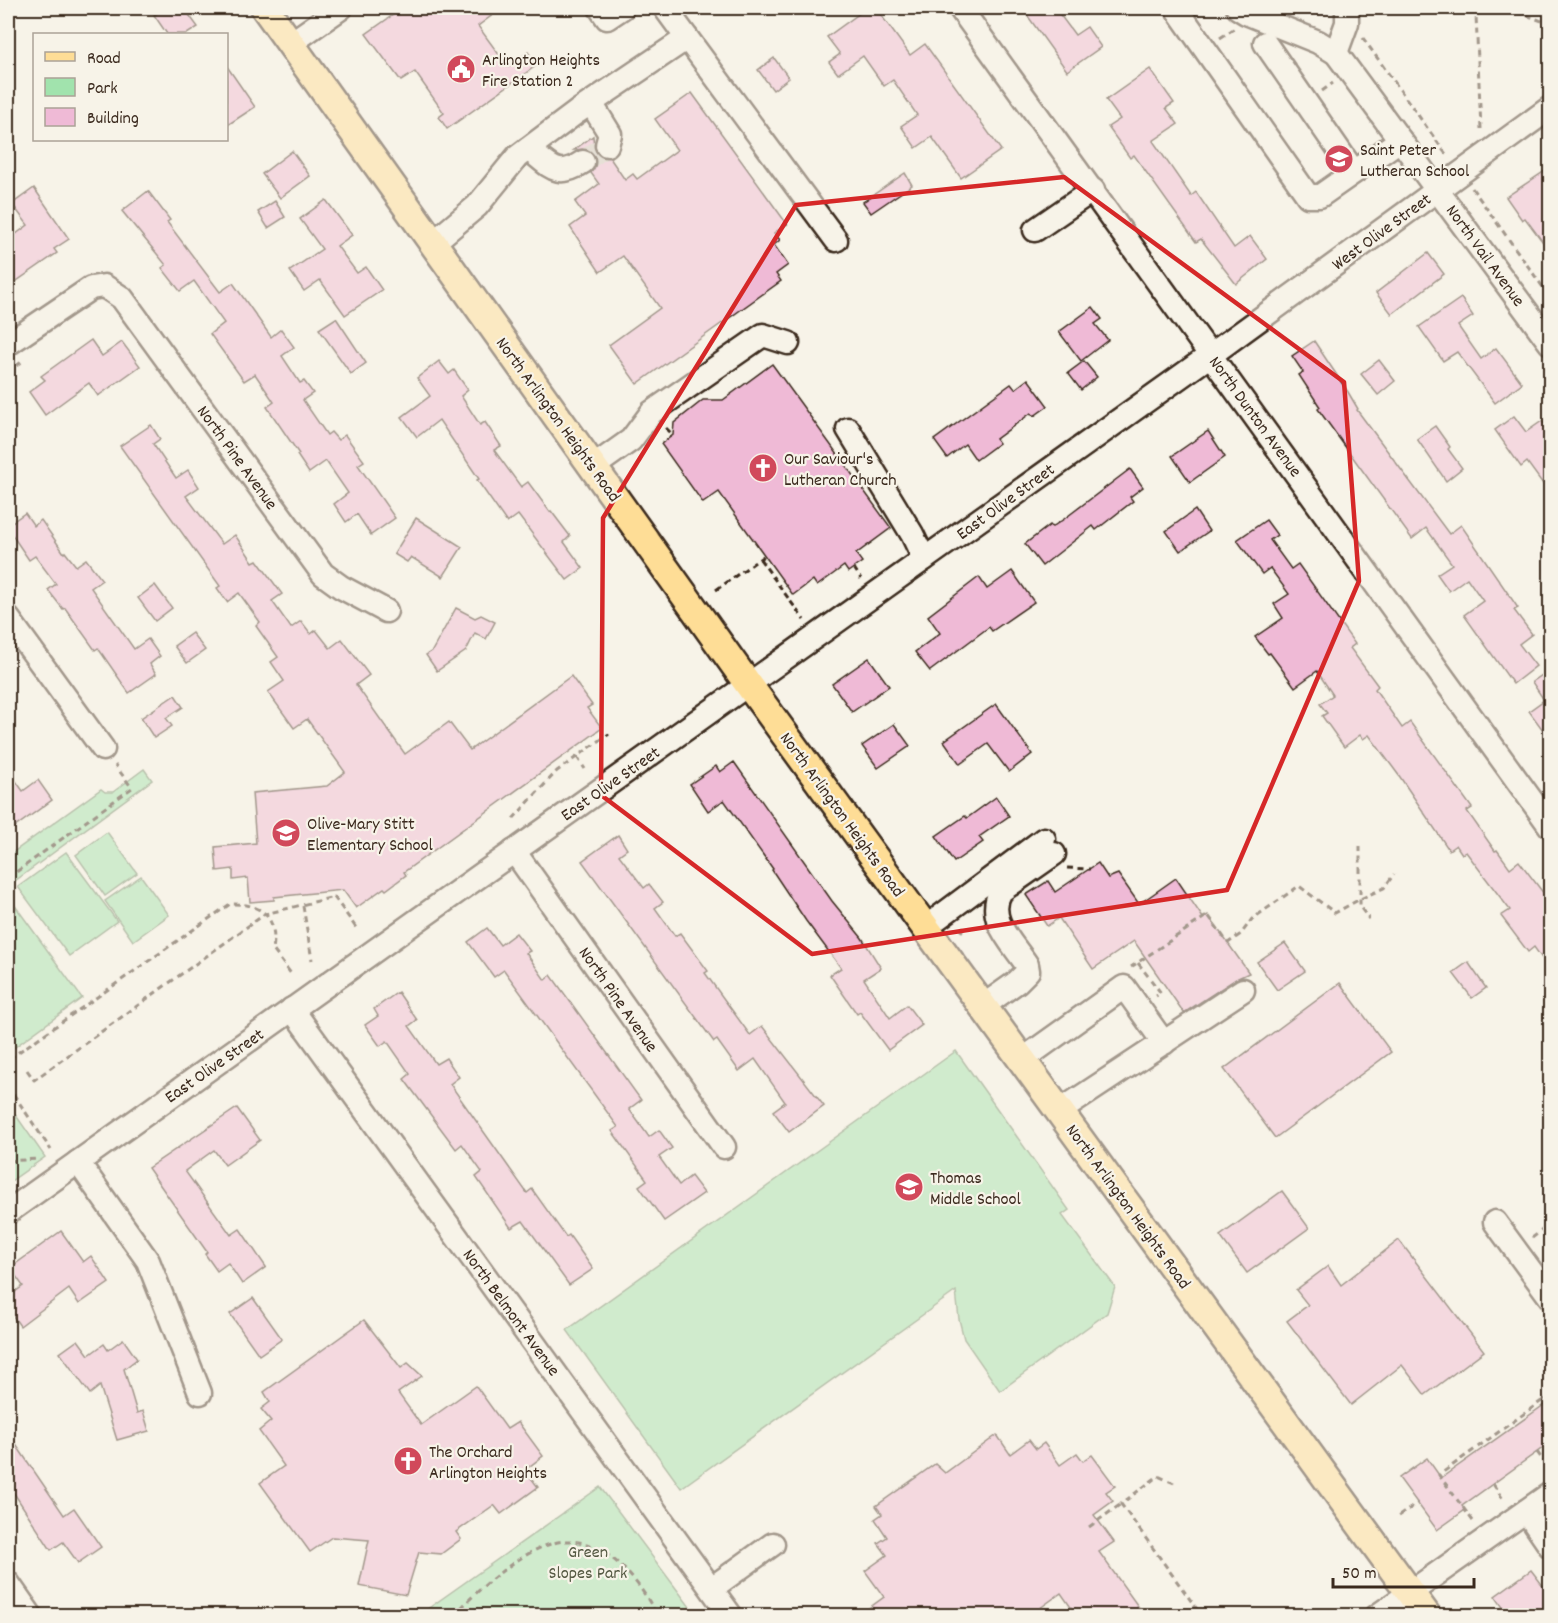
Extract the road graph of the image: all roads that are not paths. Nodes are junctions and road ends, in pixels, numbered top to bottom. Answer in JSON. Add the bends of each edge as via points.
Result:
{"nodes":[{"id":1,"x":265,"y":8,"type":"edge"},
{"id":2,"x":340,"y":8,"type":"edge"},
{"id":3,"x":600,"y":8,"type":"edge"},
{"id":4,"x":622,"y":8,"type":"edge"},
{"id":5,"x":665,"y":8,"type":"edge"},
{"id":6,"x":960,"y":8,"type":"edge"},
{"id":7,"x":1176,"y":8,"type":"edge"},
{"id":8,"x":1347,"y":8,"type":"edge"},
{"id":9,"x":1254,"y":14,"type":"edge"},
{"id":10,"x":687,"y":38,"type":"junction"},
{"id":11,"x":291,"y":43,"type":"junction"},
{"id":12,"x":1265,"y":43,"type":"dead end"},
{"id":13,"x":1336,"y":53,"type":"junction"},
{"id":14,"x":591,"y":103,"type":"junction"},
{"id":15,"x":1551,"y":108,"type":"edge"},
{"id":16,"x":1400,"y":140,"type":"junction"},
{"id":17,"x":607,"y":145,"type":"dead end"},
{"id":18,"x":528,"y":148,"type":"junction"},
{"id":19,"x":584,"y":162,"type":"tunnel mouth"},
{"id":20,"x":1354,"y":172,"type":"junction"},
{"id":21,"x":1438,"y":189,"type":"junction"},
{"id":22,"x":1093,"y":190,"type":"junction"},
{"id":23,"x":1035,"y":230,"type":"dead end"},
{"id":24,"x":836,"y":240,"type":"dead end"},
{"id":25,"x":433,"y":243,"type":"junction"},
{"id":26,"x":788,"y":343,"type":"dead end"},
{"id":27,"x":1551,"y":343,"type":"edge"},
{"id":28,"x":8,"y":344,"type":"edge"},
{"id":29,"x":1212,"y":354,"type":"junction"},
{"id":30,"x":848,"y":429,"type":"dead end"},
{"id":31,"x":593,"y":467,"type":"junction"},
{"id":32,"x":924,"y":559,"type":"junction"},
{"id":33,"x":386,"y":611,"type":"dead end"},
{"id":34,"x":8,"y":618,"type":"edge"},
{"id":35,"x":748,"y":684,"type":"junction"},
{"id":36,"x":103,"y":749,"type":"road end"},
{"id":37,"x":1551,"y":826,"type":"edge"},
{"id":38,"x":514,"y":851,"type":"junction"},
{"id":39,"x":926,"y":927,"type":"junction"},
{"id":40,"x":1243,"y":990,"type":"dead end"},
{"id":41,"x":983,"y":1006,"type":"junction"},
{"id":42,"x":292,"y":1009,"type":"junction"},
{"id":43,"x":1164,"y":1043,"type":"junction"},
{"id":44,"x":1022,"y":1060,"type":"junction"},
{"id":45,"x":1060,"y":1111,"type":"junction"},
{"id":46,"x":724,"y":1147,"type":"dead end"},
{"id":47,"x":78,"y":1162,"type":"junction"},
{"id":48,"x":8,"y":1212,"type":"edge"},
{"id":49,"x":1495,"y":1222,"type":"dead end"},
{"id":50,"x":1551,"y":1297,"type":"edge"},
{"id":51,"x":200,"y":1393,"type":"dead end"},
{"id":52,"x":1551,"y":1494,"type":"edge"},
{"id":53,"x":1526,"y":1511,"type":"junction"},
{"id":54,"x":773,"y":1544,"type":"dead end"},
{"id":55,"x":1551,"y":1546,"type":"edge"},
{"id":56,"x":8,"y":1583,"type":"edge"},
{"id":57,"x":712,"y":1588,"type":"junction"},
{"id":58,"x":1410,"y":1591,"type":"junction"},
{"id":59,"x":31,"y":1616,"type":"edge"},
{"id":60,"x":732,"y":1616,"type":"edge"},
{"id":61,"x":1377,"y":1616,"type":"edge"},
{"id":62,"x":1427,"y":1616,"type":"edge"}],
"edges":[{"from":1,"to":11,"type":"main road","name":"North Arlington Heights Road"},
{"from":2,"to":11,"type":"street"},
{"from":3,"to":4,"type":"street","via":[[607,18]]},
{"from":5,"to":10,"type":"street"},
{"from":6,"to":22,"type":"street","name":"North Dunton Avenue"},
{"from":7,"to":20,"type":"street","via":[[1308,196],[1320,196]]},
{"from":8,"to":13,"type":"street","via":[[1347,23]]},
{"from":9,"to":13,"type":"street","name":"North Vail Avenue"},
{"from":10,"to":14,"type":"street"},
{"from":10,"to":24,"type":"street"},
{"from":11,"to":25,"type":"main road","name":"North Arlington Heights Road"},
{"from":12,"to":20,"type":"street"},
{"from":13,"to":16,"type":"street","name":"North Vail Avenue"},
{"from":14,"to":17,"type":"street","via":[[610,134]]},
{"from":14,"to":18,"type":"street"},
{"from":15,"to":21,"type":"street","name":"West Olive Street"},
{"from":16,"to":20,"type":"street"},
{"from":16,"to":21,"type":"street","name":"North Vail Avenue"},
{"from":18,"to":19,"type":"street","via":[[560,171]]},
{"from":18,"to":25,"type":"street","via":[[477,207]]},
{"from":21,"to":27,"type":"street","name":"North Vail Avenue"},
{"from":21,"to":29,"type":"street","name":"West Olive Street"},
{"from":22,"to":23,"type":"street"},
{"from":22,"to":29,"type":"street","name":"North Dunton Avenue"},
{"from":25,"to":31,"type":"main road","name":"North Arlington Heights Road"},
{"from":26,"to":31,"type":"street","via":[[763,334],[652,412],[631,440]]},
{"from":28,"to":33,"type":"street","name":"North Pine Avenue","via":[[91,288],[104,286],[122,298],[323,574]]},
{"from":29,"to":32,"type":"street","name":"East Olive Street"},
{"from":29,"to":37,"type":"street","name":"North Dunton Avenue"},
{"from":30,"to":32,"type":"street"},
{"from":31,"to":35,"type":"main road","name":"North Arlington Heights Road"},
{"from":32,"to":35,"type":"street","name":"East Olive Street"},
{"from":34,"to":36,"type":"street"},
{"from":35,"to":38,"type":"street","name":"East Olive Street"},
{"from":35,"to":39,"type":"main road","name":"North Arlington Heights Road"},
{"from":38,"to":42,"type":"street","name":"East Olive Street"},
{"from":38,"to":46,"type":"street","name":"North Pine Avenue"},
{"from":39,"to":41,"type":"main road","name":"North Arlington Heights Road"},
{"from":39,"to":41,"type":"street","via":[[1049,847],[997,899],[996,918],[1028,971]]},
{"from":40,"to":43,"type":"street"},
{"from":41,"to":44,"type":"main road","name":"North Arlington Heights Road"},
{"from":42,"to":47,"type":"street","name":"East Olive Street"},
{"from":42,"to":57,"type":"street","name":"North Belmont Avenue"},
{"from":43,"to":44,"type":"street","via":[[1124,987]]},
{"from":43,"to":45,"type":"street"},
{"from":44,"to":45,"type":"main road","name":"North Arlington Heights Road"},
{"from":45,"to":58,"type":"main road","name":"North Arlington Heights Road"},
{"from":47,"to":48,"type":"street","name":"East Olive Street"},
{"from":47,"to":51,"type":"street","via":[[148,1261]]},
{"from":49,"to":50,"type":"street"},
{"from":52,"to":53,"type":"street"},
{"from":53,"to":55,"type":"street"},
{"from":53,"to":58,"type":"street"},
{"from":54,"to":57,"type":"street"},
{"from":56,"to":59,"type":"street"},
{"from":57,"to":60,"type":"street","name":"North Belmont Avenue"},
{"from":58,"to":61,"type":"street"},
{"from":58,"to":62,"type":"main road","name":"North Arlington Heights Road"}]}
